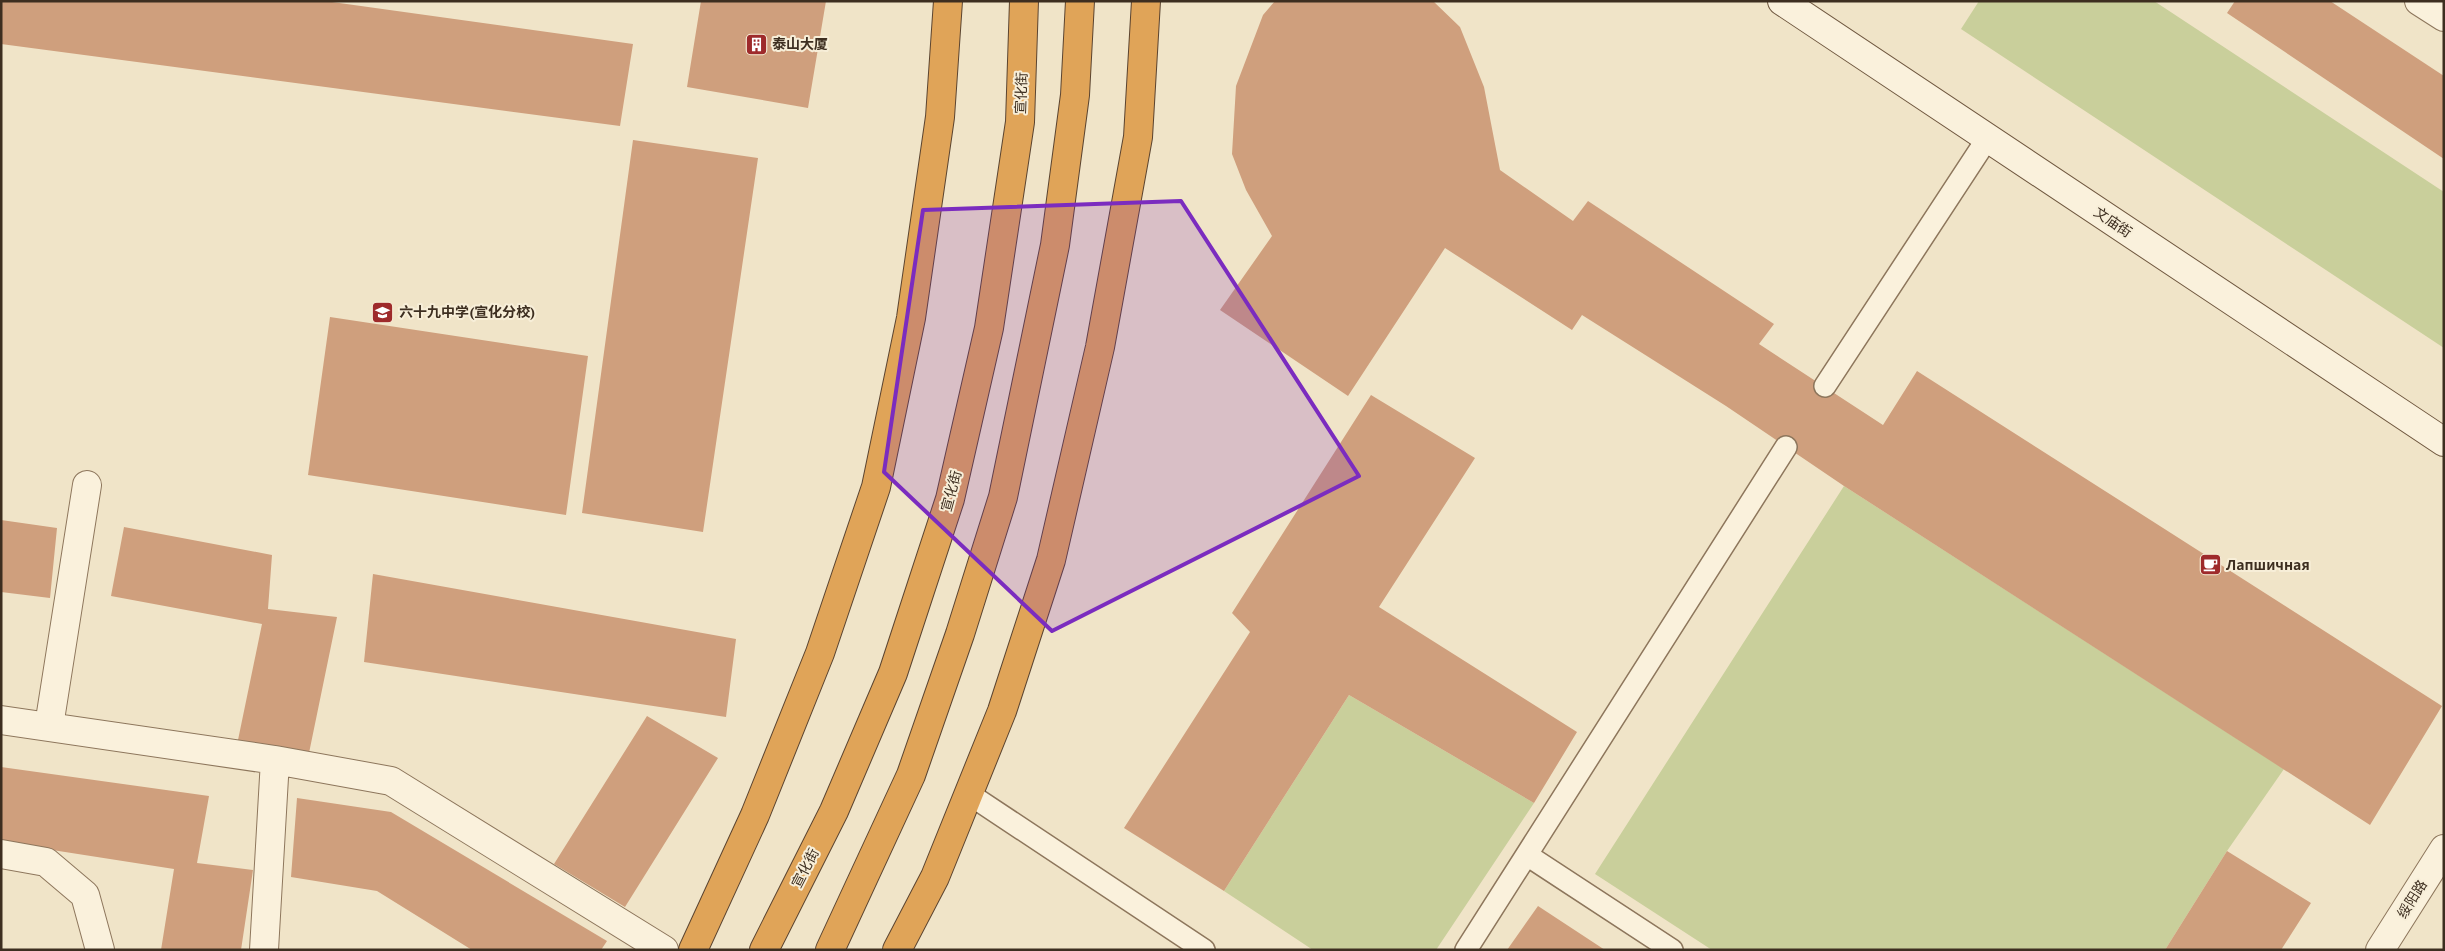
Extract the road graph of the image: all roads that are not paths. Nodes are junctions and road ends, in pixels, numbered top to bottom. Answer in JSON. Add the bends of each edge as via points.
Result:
{"nodes":[{"id":1,"x":948,"y":1,"type":"edge"},
{"id":2,"x":1024,"y":1,"type":"edge"},
{"id":3,"x":1080,"y":1,"type":"edge"},
{"id":4,"x":1146,"y":1,"type":"edge"},
{"id":5,"x":1782,"y":1,"type":"edge"},
{"id":6,"x":2419,"y":1,"type":"edge"},
{"id":7,"x":2444,"y":17,"type":"edge"},
{"id":8,"x":1988,"y":139,"type":"junction"},
{"id":9,"x":1825,"y":386,"type":"dead end"},
{"id":10,"x":2444,"y":442,"type":"edge"},
{"id":11,"x":1786,"y":447,"type":"dead end"},
{"id":12,"x":87,"y":485,"type":"dead end"},
{"id":13,"x":1,"y":720,"type":"edge"},
{"id":14,"x":49,"y":726,"type":"junction"},
{"id":15,"x":275,"y":760,"type":"junction"},
{"id":16,"x":969,"y":794,"type":"junction"},
{"id":17,"x":2444,"y":849,"type":"edge"},
{"id":18,"x":1,"y":854,"type":"edge"},
{"id":19,"x":1527,"y":855,"type":"junction"},
{"id":20,"x":100,"y":950,"type":"edge"},
{"id":21,"x":264,"y":950,"type":"edge"},
{"id":22,"x":664,"y":950,"type":"edge"},
{"id":23,"x":693,"y":950,"type":"edge"},
{"id":24,"x":764,"y":950,"type":"edge"},
{"id":25,"x":830,"y":950,"type":"edge"},
{"id":26,"x":897,"y":950,"type":"edge"},
{"id":27,"x":1204,"y":950,"type":"edge"},
{"id":28,"x":1466,"y":950,"type":"edge"},
{"id":29,"x":1672,"y":950,"type":"edge"},
{"id":30,"x":2380,"y":950,"type":"edge"}],
"edges":[{"from":1,"to":23,"type":"highway","via":[[940,117],[911,318],[876,487],[820,654],[755,815]]},
{"from":2,"to":24,"type":"highway","name":"宣化街","via":[[1020,122],[990,328],[950,499],[893,673],[834,811]]},
{"from":3,"to":25,"type":"highway","via":[[1075,95],[1054,245],[1003,497],[911,775]]},
{"from":4,"to":16,"type":"highway","via":[[1138,137],[1100,347],[1050,560],[1002,711]]},
{"from":5,"to":8,"type":"street","name":"文庙街"},
{"from":6,"to":7,"type":"street"},
{"from":8,"to":9,"type":"lane"},
{"from":8,"to":10,"type":"street","name":"文庙街"},
{"from":11,"to":19,"type":"lane"},
{"from":12,"to":14,"type":"street"},
{"from":13,"to":14,"type":"street"},
{"from":14,"to":15,"type":"street"},
{"from":15,"to":21,"type":"street"},
{"from":15,"to":22,"type":"street","via":[[391,781]]},
{"from":16,"to":26,"type":"highway","via":[[935,877]]},
{"from":16,"to":27,"type":"lane"},
{"from":17,"to":30,"type":"street","name":"绥阳路"},
{"from":18,"to":20,"type":"street","via":[[46,862],[85,895]]},
{"from":19,"to":28,"type":"lane"},
{"from":19,"to":29,"type":"lane"}]}
